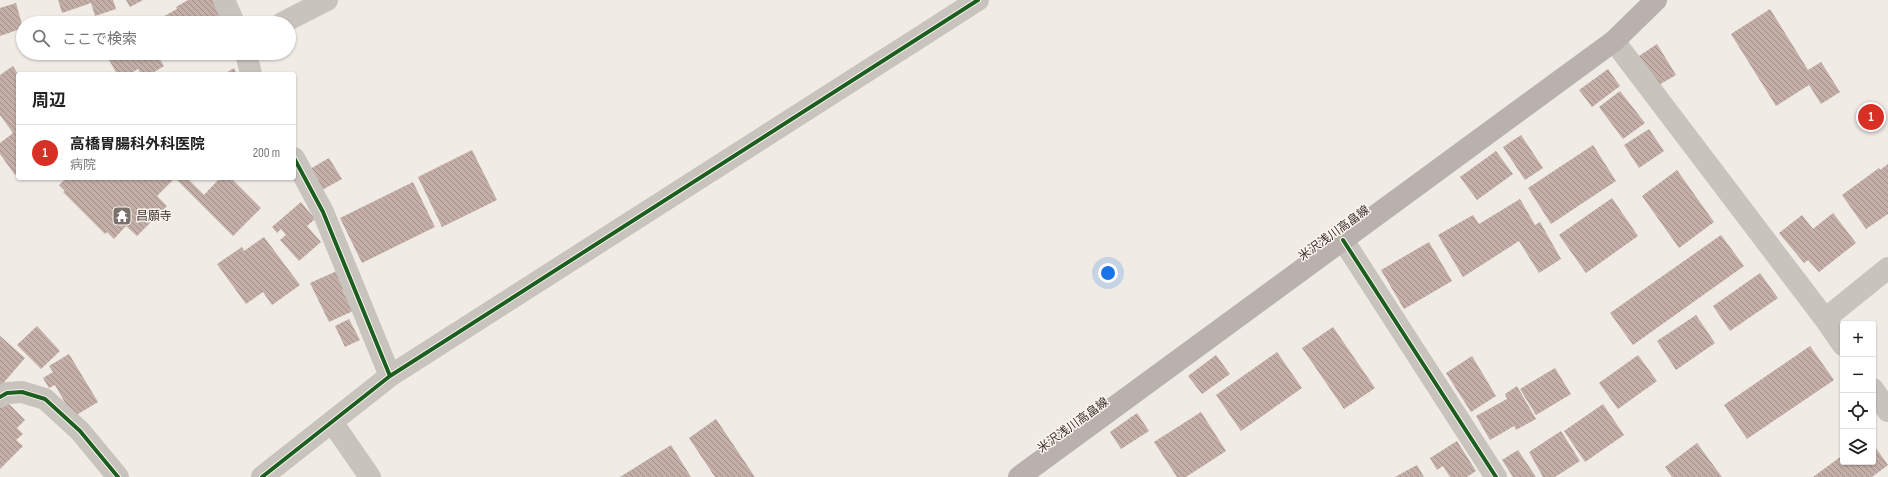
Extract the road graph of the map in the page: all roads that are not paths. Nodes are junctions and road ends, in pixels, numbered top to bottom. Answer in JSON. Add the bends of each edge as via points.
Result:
{"nodes":[{"id":1,"x":224,"y":0,"type":"edge"},
{"id":2,"x":327,"y":0,"type":"edge"},
{"id":3,"x":978,"y":0,"type":"edge"},
{"id":4,"x":1654,"y":0,"type":"edge"},
{"id":5,"x":231,"y":16,"type":"edge"},
{"id":6,"x":296,"y":16,"type":"edge"},
{"id":7,"x":1614,"y":41,"type":"junction"},
{"id":8,"x":248,"y":60,"type":"edge"},
{"id":9,"x":251,"y":72,"type":"edge"},
{"id":10,"x":296,"y":162,"type":"edge"},
{"id":11,"x":1343,"y":240,"type":"junction"},
{"id":12,"x":1888,"y":268,"type":"edge"},
{"id":13,"x":1825,"y":319,"type":"junction"},
{"id":14,"x":1840,"y":341,"type":"edge"},
{"id":15,"x":390,"y":376,"type":"junction"},
{"id":16,"x":1876,"y":393,"type":"edge"},
{"id":17,"x":0,"y":397,"type":"edge"},
{"id":18,"x":1888,"y":410,"type":"edge"},
{"id":19,"x":332,"y":422,"type":"junction"},
{"id":20,"x":118,"y":477,"type":"edge"},
{"id":21,"x":262,"y":477,"type":"edge"},
{"id":22,"x":370,"y":477,"type":"edge"},
{"id":23,"x":1019,"y":477,"type":"edge"},
{"id":24,"x":1496,"y":477,"type":"edge"}],
"edges":[{"from":1,"to":5,"type":"street"},
{"from":2,"to":6,"type":"street"},
{"from":3,"to":15,"type":"street"},
{"from":4,"to":7,"type":"main road","name":"米沢浅川高畠線"},
{"from":7,"to":11,"type":"main road","name":"米沢浅川高畠線"},
{"from":7,"to":13,"type":"street"},
{"from":8,"to":9,"type":"street"},
{"from":10,"to":15,"type":"street","via":[[323,212]]},
{"from":11,"to":23,"type":"main road","name":"米沢浅川高畠線"},
{"from":11,"to":24,"type":"street"},
{"from":12,"to":13,"type":"street"},
{"from":13,"to":14,"type":"street"},
{"from":15,"to":19,"type":"street"},
{"from":16,"to":18,"type":"street"},
{"from":17,"to":20,"type":"street","via":[[7,393],[22,392],[45,399],[80,431]]},
{"from":19,"to":21,"type":"street"},
{"from":19,"to":22,"type":"street"}]}
